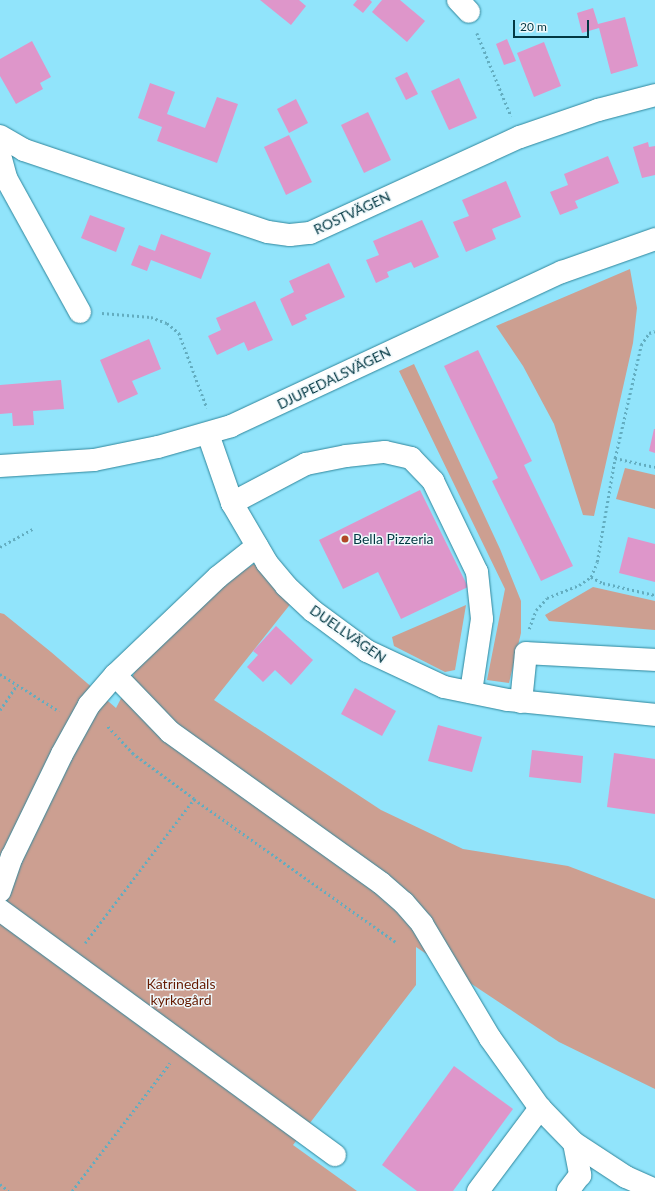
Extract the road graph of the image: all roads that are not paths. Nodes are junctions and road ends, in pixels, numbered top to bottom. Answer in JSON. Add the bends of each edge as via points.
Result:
{"nodes":[{"id":1,"x":655,"y":95,"type":"edge"},
{"id":2,"x":0,"y":136,"type":"edge"},
{"id":3,"x":0,"y":155,"type":"edge"},
{"id":4,"x":655,"y":239,"type":"edge"},
{"id":5,"x":80,"y":312,"type":"road end"},
{"id":6,"x":208,"y":434,"type":"junction"},
{"id":7,"x":0,"y":466,"type":"edge"},
{"id":8,"x":232,"y":503,"type":"junction"},
{"id":9,"x":257,"y":546,"type":"junction"},
{"id":10,"x":655,"y":660,"type":"edge"},
{"id":11,"x":115,"y":675,"type":"junction"},
{"id":12,"x":471,"y":692,"type":"junction"},
{"id":13,"x":521,"y":702,"type":"junction"},
{"id":14,"x":655,"y":715,"type":"edge"},
{"id":15,"x":0,"y":891,"type":"edge"},
{"id":16,"x":0,"y":910,"type":"edge"},
{"id":17,"x":540,"y":1108,"type":"junction"},
{"id":18,"x":574,"y":1143,"type":"junction"},
{"id":19,"x":335,"y":1156,"type":"dead end"},
{"id":20,"x":655,"y":1190,"type":"edge"},
{"id":21,"x":478,"y":1191,"type":"edge"},
{"id":22,"x":568,"y":1191,"type":"edge"}],
"edges":[{"from":1,"to":2,"type":"street","name":"ROSTVÄGEN","via":[[598,110],[520,137],[310,233],[290,235],[268,232],[24,150]]},
{"from":3,"to":5,"type":"street","via":[[6,178]]},
{"from":4,"to":6,"type":"street","name":"DJUPEDALSVÄGEN","via":[[562,272],[438,328],[267,411]]},
{"from":6,"to":7,"type":"street","name":"DJUPEDALSVÄGEN","via":[[94,460]]},
{"from":6,"to":8,"type":"street","name":"DUELLVÄGEN"},
{"from":8,"to":9,"type":"street","name":"DUELLVÄGEN"},
{"from":8,"to":12,"type":"street","via":[[306,464],[385,452],[411,458],[433,481],[477,572],[482,619]]},
{"from":9,"to":11,"type":"street","via":[[218,577]]},
{"from":9,"to":12,"type":"street","name":"DUELLVÄGEN","via":[[286,586],[313,611],[367,651],[444,687]]},
{"from":10,"to":13,"type":"street","via":[[526,653]]},
{"from":11,"to":15,"type":"street","via":[[84,714],[12,856]]},
{"from":11,"to":17,"type":"street","via":[[170,732],[375,879],[404,903],[422,924],[483,1026]]},
{"from":12,"to":13,"type":"street","name":"DUELLVÄGEN"},
{"from":13,"to":14,"type":"street","name":"DUELLVÄGEN"},
{"from":16,"to":19,"type":"street"},
{"from":17,"to":18,"type":"street"},
{"from":17,"to":21,"type":"street"},
{"from":18,"to":20,"type":"street","via":[[626,1177]]},
{"from":18,"to":22,"type":"street","via":[[580,1175]]}]}
